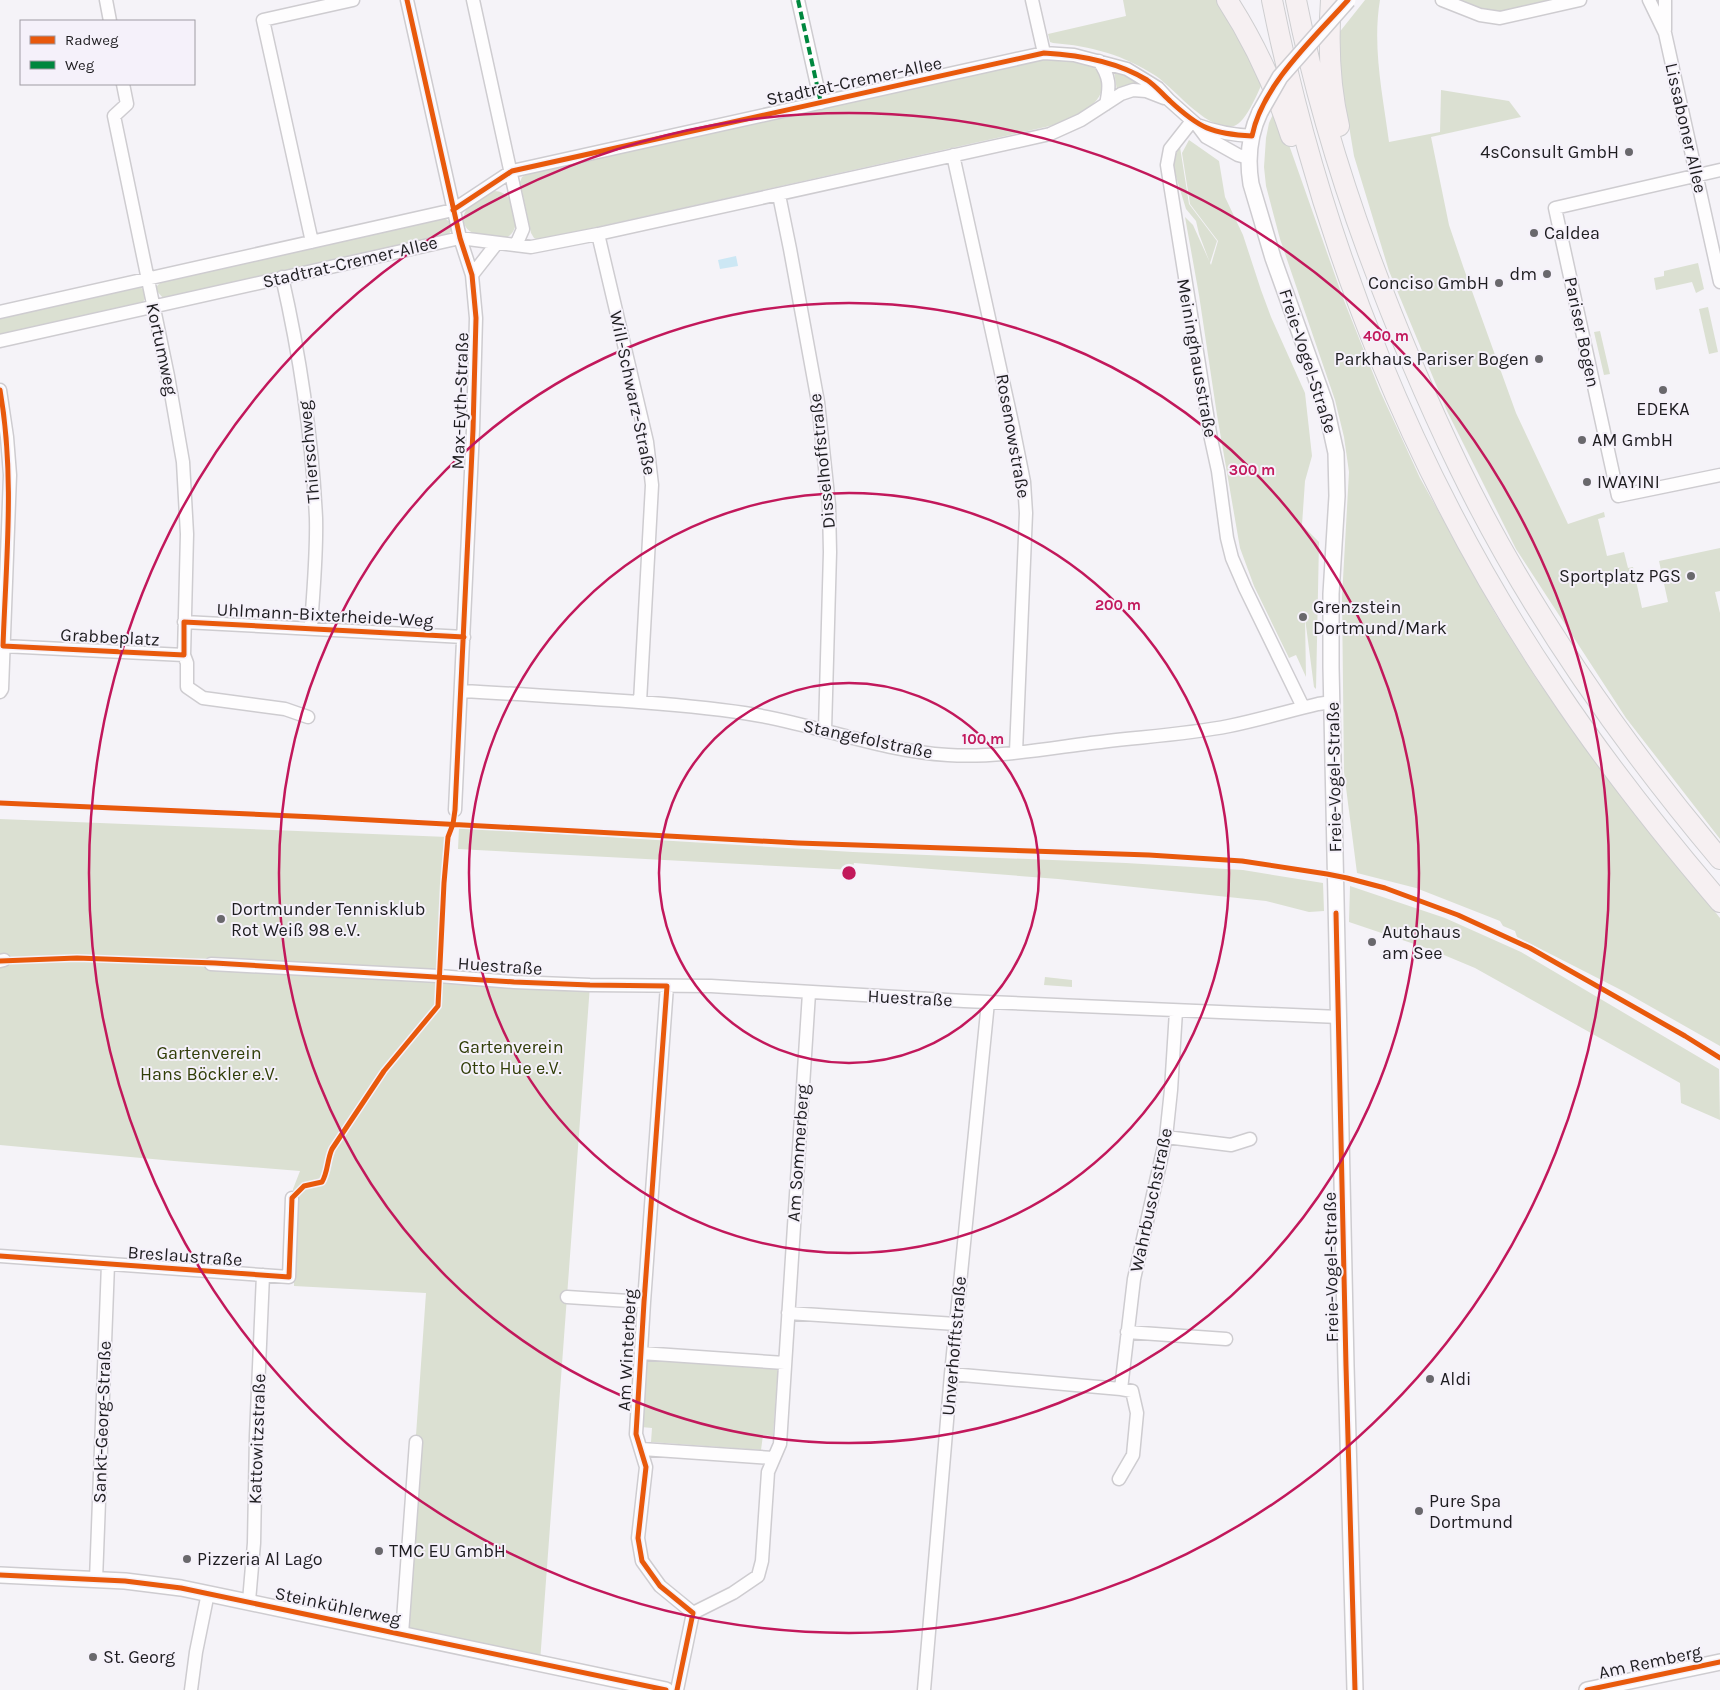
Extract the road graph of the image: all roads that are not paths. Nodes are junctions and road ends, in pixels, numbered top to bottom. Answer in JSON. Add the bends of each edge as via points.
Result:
{"nodes":[{"id":1,"x":106,"y":0,"type":"edge"},
{"id":2,"x":353,"y":0,"type":"edge"},
{"id":3,"x":407,"y":0,"type":"edge"},
{"id":4,"x":473,"y":0,"type":"edge"},
{"id":5,"x":798,"y":0,"type":"edge"},
{"id":6,"x":1032,"y":0,"type":"edge"},
{"id":7,"x":1227,"y":0,"type":"edge"},
{"id":8,"x":1272,"y":0,"type":"edge"},
{"id":9,"x":1296,"y":0,"type":"edge"},
{"id":10,"x":1331,"y":0,"type":"edge"},
{"id":11,"x":1348,"y":0,"type":"edge"},
{"id":12,"x":1442,"y":0,"type":"edge"},
{"id":13,"x":1580,"y":0,"type":"edge"},
{"id":14,"x":1649,"y":0,"type":"edge"},
{"id":15,"x":1665,"y":0,"type":"edge"},
{"id":16,"x":110,"y":20,"type":"edge"},
{"id":17,"x":1665,"y":33,"type":"junction"},
{"id":18,"x":1044,"y":53,"type":"junction"},
{"id":19,"x":1099,"y":61,"type":"junction"},
{"id":20,"x":122,"y":85,"type":"edge"},
{"id":21,"x":1169,"y":100,"type":"junction"},
{"id":22,"x":821,"y":102,"type":"junction"},
{"id":23,"x":1106,"y":104,"type":"junction"},
{"id":24,"x":1195,"y":123,"type":"junction"},
{"id":25,"x":1252,"y":136,"type":"junction"},
{"id":26,"x":953,"y":155,"type":"junction"},
{"id":27,"x":1249,"y":158,"type":"junction"},
{"id":28,"x":1720,"y":170,"type":"edge"},
{"id":29,"x":512,"y":171,"type":"junction"},
{"id":30,"x":1697,"y":175,"type":"junction"},
{"id":31,"x":779,"y":195,"type":"junction"},
{"id":32,"x":453,"y":210,"type":"junction"},
{"id":33,"x":598,"y":234,"type":"junction"},
{"id":34,"x":460,"y":238,"type":"junction"},
{"id":35,"x":1364,"y":240,"type":"junction"},
{"id":36,"x":312,"y":242,"type":"junction"},
{"id":37,"x":497,"y":243,"type":"junction"},
{"id":38,"x":516,"y":245,"type":"junction"},
{"id":39,"x":1343,"y":263,"type":"junction"},
{"id":40,"x":472,"y":275,"type":"junction"},
{"id":41,"x":282,"y":277,"type":"junction"},
{"id":42,"x":148,"y":279,"type":"junction"},
{"id":43,"x":1720,"y":282,"type":"edge"},
{"id":44,"x":153,"y":306,"type":"junction"},
{"id":45,"x":0,"y":312,"type":"edge"},
{"id":46,"x":0,"y":341,"type":"edge"},
{"id":47,"x":0,"y":390,"type":"edge"},
{"id":48,"x":1720,"y":475,"type":"edge"},
{"id":49,"x":184,"y":622,"type":"junction"},
{"id":50,"x":311,"y":628,"type":"junction"},
{"id":51,"x":464,"y":637,"type":"junction"},
{"id":52,"x":3,"y":646,"type":"junction"},
{"id":53,"x":184,"y":655,"type":"junction"},
{"id":54,"x":461,"y":691,"type":"junction"},
{"id":55,"x":0,"y":692,"type":"edge"},
{"id":56,"x":640,"y":702,"type":"junction"},
{"id":57,"x":1332,"y":702,"type":"junction"},
{"id":58,"x":1303,"y":707,"type":"junction"},
{"id":59,"x":308,"y":717,"type":"dead end"},
{"id":60,"x":825,"y":730,"type":"junction"},
{"id":61,"x":1016,"y":752,"type":"junction"},
{"id":62,"x":455,"y":810,"type":"dead end"},
{"id":63,"x":1720,"y":859,"type":"edge"},
{"id":64,"x":1720,"y":902,"type":"edge"},
{"id":65,"x":211,"y":964,"type":"dead end"},
{"id":66,"x":667,"y":986,"type":"junction"},
{"id":67,"x":809,"y":993,"type":"junction"},
{"id":68,"x":988,"y":1002,"type":"junction"},
{"id":69,"x":1176,"y":1010,"type":"junction"},
{"id":70,"x":1339,"y":1017,"type":"junction"},
{"id":71,"x":1166,"y":1136,"type":"junction"},
{"id":72,"x":1250,"y":1139,"type":"dead end"},
{"id":73,"x":292,"y":1198,"type":"dead end"},
{"id":74,"x":0,"y":1256,"type":"edge"},
{"id":75,"x":108,"y":1264,"type":"junction"},
{"id":76,"x":263,"y":1276,"type":"junction"},
{"id":77,"x":567,"y":1298,"type":"dead end"},
{"id":78,"x":644,"y":1302,"type":"junction"},
{"id":79,"x":788,"y":1313,"type":"junction"},
{"id":80,"x":956,"y":1324,"type":"junction"},
{"id":81,"x":1127,"y":1332,"type":"junction"},
{"id":82,"x":1226,"y":1340,"type":"dead end"},
{"id":83,"x":641,"y":1353,"type":"junction"},
{"id":84,"x":785,"y":1363,"type":"junction"},
{"id":85,"x":951,"y":1374,"type":"junction"},
{"id":86,"x":1121,"y":1389,"type":"junction"},
{"id":87,"x":416,"y":1442,"type":"dead end"},
{"id":88,"x":642,"y":1449,"type":"junction"},
{"id":89,"x":773,"y":1458,"type":"junction"},
{"id":90,"x":1119,"y":1479,"type":"dead end"},
{"id":91,"x":0,"y":1575,"type":"edge"},
{"id":92,"x":96,"y":1580,"type":"junction"},
{"id":93,"x":208,"y":1593,"type":"junction"},
{"id":94,"x":249,"y":1601,"type":"junction"},
{"id":95,"x":693,"y":1612,"type":"junction"},
{"id":96,"x":402,"y":1634,"type":"junction"},
{"id":97,"x":1720,"y":1662,"type":"edge"},
{"id":98,"x":1626,"y":1685,"type":"edge"},
{"id":99,"x":191,"y":1690,"type":"edge"},
{"id":100,"x":666,"y":1690,"type":"edge"},
{"id":101,"x":677,"y":1690,"type":"edge"},
{"id":102,"x":924,"y":1690,"type":"edge"},
{"id":103,"x":1355,"y":1690,"type":"edge"},
{"id":104,"x":1587,"y":1690,"type":"edge"}],
"edges":[{"from":1,"to":16,"type":"street"},
{"from":2,"to":36,"type":"street","via":[[263,20]]},
{"from":3,"to":32,"type":"street","name":"Max-Eyth-Straße"},
{"from":4,"to":29,"type":"street"},
{"from":5,"to":22,"type":"street"},
{"from":6,"to":18,"type":"street"},
{"from":7,"to":39,"type":"highway","via":[[1267,70],[1323,233]]},
{"from":8,"to":39,"type":"highway","via":[[1298,115]]},
{"from":9,"to":35,"type":"highway","via":[[1316,91]]},
{"from":10,"to":35,"type":"highway","via":[[1331,84],[1359,203]]},
{"from":11,"to":25,"type":"street","name":"Freie-Vogel-Straße","bridge":true,"via":[[1280,77],[1254,124]]},
{"from":12,"to":13,"type":"street","via":[[1480,15],[1500,18]]},
{"from":14,"to":17,"type":"street","name":"Lissaboner Allee"},
{"from":15,"to":17,"type":"street","name":"Lissaboner Allee"},
{"from":17,"to":30,"type":"street","name":"Lissaboner Allee"},
{"from":18,"to":19,"type":"street","name":"Stadtrat-Cremer-Allee"},
{"from":18,"to":22,"type":"street","name":"Stadtrat-Cremer-Allee"},
{"from":19,"to":21,"type":"street","name":"Stadtrat-Cremer-Allee","via":[[1127,69],[1148,81]]},
{"from":19,"to":23,"type":"street","via":[[1109,79]]},
{"from":20,"to":42,"type":"street","name":"Kortumweg","via":[[127,104],[114,116]]},
{"from":21,"to":23,"type":"street","name":"Stadtrat-Cremer-Allee","via":[[1146,91],[1133,90]]},
{"from":21,"to":24,"type":"street","name":"Stadtrat-Cremer-Allee"},
{"from":22,"to":29,"type":"street","name":"Stadtrat-Cremer-Allee"},
{"from":23,"to":26,"type":"street","name":"Stadtrat-Cremer-Allee","via":[[1050,134]]},
{"from":24,"to":25,"type":"street","name":"Stadtrat-Cremer-Allee","via":[[1214,131]]},
{"from":24,"to":27,"type":"street","name":"Stadtrat-Cremer-Allee","via":[[1206,137]]},
{"from":24,"to":58,"type":"street","name":"Meininghausstraße","via":[[1170,149],[1167,165],[1227,538],[1237,569]]},
{"from":25,"to":27,"type":"street","name":"Freie-Vogel-Straße"},
{"from":26,"to":31,"type":"street","name":"Stadtrat-Cremer-Allee"},
{"from":26,"to":61,"type":"street","name":"Rosenowstraße","via":[[1024,482],[1026,513]]},
{"from":27,"to":57,"type":"street","name":"Freie-Vogel-Straße","via":[[1254,198],[1325,403],[1336,453],[1337,496],[1331,594]]},
{"from":28,"to":30,"type":"street"},
{"from":29,"to":32,"type":"street","name":"Stadtrat-Cremer-Allee"},
{"from":29,"to":38,"type":"street","via":[[523,229]]},
{"from":30,"to":43,"type":"street","name":"Lissaboner Allee"},
{"from":30,"to":48,"type":"street","name":"Pariser Bogen","via":[[1555,208],[1618,496]]},
{"from":31,"to":33,"type":"street","name":"Stadtrat-Cremer-Allee"},
{"from":31,"to":60,"type":"street","name":"Disselhoffstraße","via":[[816,392],[829,505]]},
{"from":32,"to":34,"type":"street","name":"Max-Eyth-Straße"},
{"from":32,"to":36,"type":"street","name":"Stadtrat-Cremer-Allee"},
{"from":33,"to":38,"type":"street","name":"Stadtrat-Cremer-Allee","via":[[531,247]]},
{"from":33,"to":56,"type":"street","name":"Will-Schwarz-Straße","via":[[647,442],[652,484]]},
{"from":34,"to":37,"type":"street","name":"Stadtrat-Cremer-Allee"},
{"from":34,"to":40,"type":"street","name":"Max-Eyth-Straße"},
{"from":34,"to":41,"type":"street","name":"Stadtrat-Cremer-Allee"},
{"from":35,"to":63,"type":"highway","via":[[1418,379],[1459,468],[1518,575],[1619,732]]},
{"from":36,"to":42,"type":"street","name":"Stadtrat-Cremer-Allee"},
{"from":37,"to":38,"type":"street","name":"Stadtrat-Cremer-Allee"},
{"from":37,"to":40,"type":"street"},
{"from":39,"to":64,"type":"highway","via":[[1380,362],[1409,426],[1494,590],[1554,686],[1600,751]]},
{"from":40,"to":51,"type":"street","name":"Max-Eyth-Straße","via":[[476,318],[474,430]]},
{"from":41,"to":44,"type":"street","name":"Stadtrat-Cremer-Allee"},
{"from":41,"to":50,"type":"street","name":"Thierschweg","via":[[307,409],[316,520]]},
{"from":42,"to":44,"type":"street","name":"Kortumweg"},
{"from":42,"to":45,"type":"street","name":"Stadtrat-Cremer-Allee"},
{"from":44,"to":46,"type":"street","name":"Stadtrat-Cremer-Allee"},
{"from":44,"to":49,"type":"street","name":"Kortumweg","via":[[183,462],[187,534]]},
{"from":47,"to":52,"type":"street","via":[[10,475]]},
{"from":49,"to":50,"type":"street","name":"Uhlmann-Bixterheide-Weg"},
{"from":49,"to":53,"type":"street","name":"Grabbeplatz"},
{"from":50,"to":51,"type":"street","name":"Uhlmann-Bixterheide-Weg"},
{"from":51,"to":54,"type":"street","name":"Max-Eyth-Straße"},
{"from":52,"to":53,"type":"street","name":"Grabbeplatz"},
{"from":52,"to":55,"type":"street"},
{"from":53,"to":59,"type":"street","name":"Grabbeplatz","via":[[187,687],[203,698],[285,709]]},
{"from":54,"to":56,"type":"street","name":"Stangefolstraße"},
{"from":54,"to":62,"type":"street","name":"Max-Eyth-Straße"},
{"from":56,"to":60,"type":"street","name":"Stangefolstraße","via":[[756,715]]},
{"from":57,"to":58,"type":"street","name":"Stangefolstraße"},
{"from":57,"to":70,"type":"street","name":"Freie-Vogel-Straße"},
{"from":58,"to":61,"type":"street","name":"Stangefolstraße","via":[[1228,726]]},
{"from":60,"to":61,"type":"street","name":"Stangefolstraße","via":[[900,749],[948,755]]},
{"from":65,"to":66,"type":"street","name":"Huestraße","via":[[514,982]]},
{"from":66,"to":67,"type":"street","name":"Huestraße"},
{"from":66,"to":78,"type":"street","name":"Am Winterberg"},
{"from":67,"to":68,"type":"street","name":"Huestraße"},
{"from":67,"to":79,"type":"street","name":"Am Sommerberg"},
{"from":68,"to":69,"type":"street","name":"Huestraße"},
{"from":68,"to":80,"type":"street","name":"Unverhofftstraße"},
{"from":69,"to":70,"type":"street","name":"Huestraße"},
{"from":69,"to":71,"type":"street","name":"Wahrbuschstraße"},
{"from":70,"to":103,"type":"street","name":"Freie-Vogel-Straße"},
{"from":71,"to":72,"type":"street","via":[[1231,1146]]},
{"from":71,"to":81,"type":"street","name":"Wahrbuschstraße","via":[[1134,1279]]},
{"from":73,"to":76,"type":"street","name":"Breslaustraße","via":[[289,1277]]},
{"from":74,"to":75,"type":"street","name":"Breslaustraße"},
{"from":75,"to":76,"type":"street","name":"Breslaustraße"},
{"from":75,"to":92,"type":"street","name":"Sankt-Georg-Straße"},
{"from":76,"to":94,"type":"street","name":"Kattowitzstraße"},
{"from":77,"to":78,"type":"street","name":"Am Winterberg"},
{"from":78,"to":83,"type":"street","name":"Am Winterberg"},
{"from":79,"to":80,"type":"street"},
{"from":79,"to":84,"type":"street","name":"Am Sommerberg"},
{"from":80,"to":85,"type":"street","name":"Unverhofftstraße"},
{"from":81,"to":82,"type":"street"},
{"from":81,"to":86,"type":"street","name":"Wahrbuschstraße"},
{"from":83,"to":84,"type":"street","name":"Am Winterberg"},
{"from":83,"to":88,"type":"street","name":"Am Winterberg","via":[[636,1434]]},
{"from":84,"to":89,"type":"street","name":"Am Sommerberg","via":[[780,1444]]},
{"from":85,"to":86,"type":"street"},
{"from":85,"to":102,"type":"street","name":"Unverhofftstraße"},
{"from":86,"to":90,"type":"street","via":[[1132,1391],[1137,1413],[1133,1454]]},
{"from":87,"to":96,"type":"street","name":"Steinkühlerweg"},
{"from":88,"to":89,"type":"street"},
{"from":88,"to":95,"type":"street","name":"Am Winterberg","via":[[646,1467],[638,1538],[642,1561],[660,1586]]},
{"from":89,"to":95,"type":"street","name":"Am Sommerberg","via":[[768,1472],[762,1561],[758,1576],[734,1593]]},
{"from":91,"to":92,"type":"street","name":"Steinkühlerweg"},
{"from":92,"to":93,"type":"street","name":"Steinkühlerweg","via":[[156,1584]]},
{"from":93,"to":94,"type":"street","name":"Steinkühlerweg"},
{"from":93,"to":99,"type":"street"},
{"from":94,"to":96,"type":"street","name":"Steinkühlerweg"},
{"from":95,"to":101,"type":"street"},
{"from":96,"to":100,"type":"street","name":"Steinkühlerweg"},
{"from":97,"to":98,"type":"street","name":"Am Remberg"},
{"from":98,"to":104,"type":"street","name":"Am Remberg"}]}
